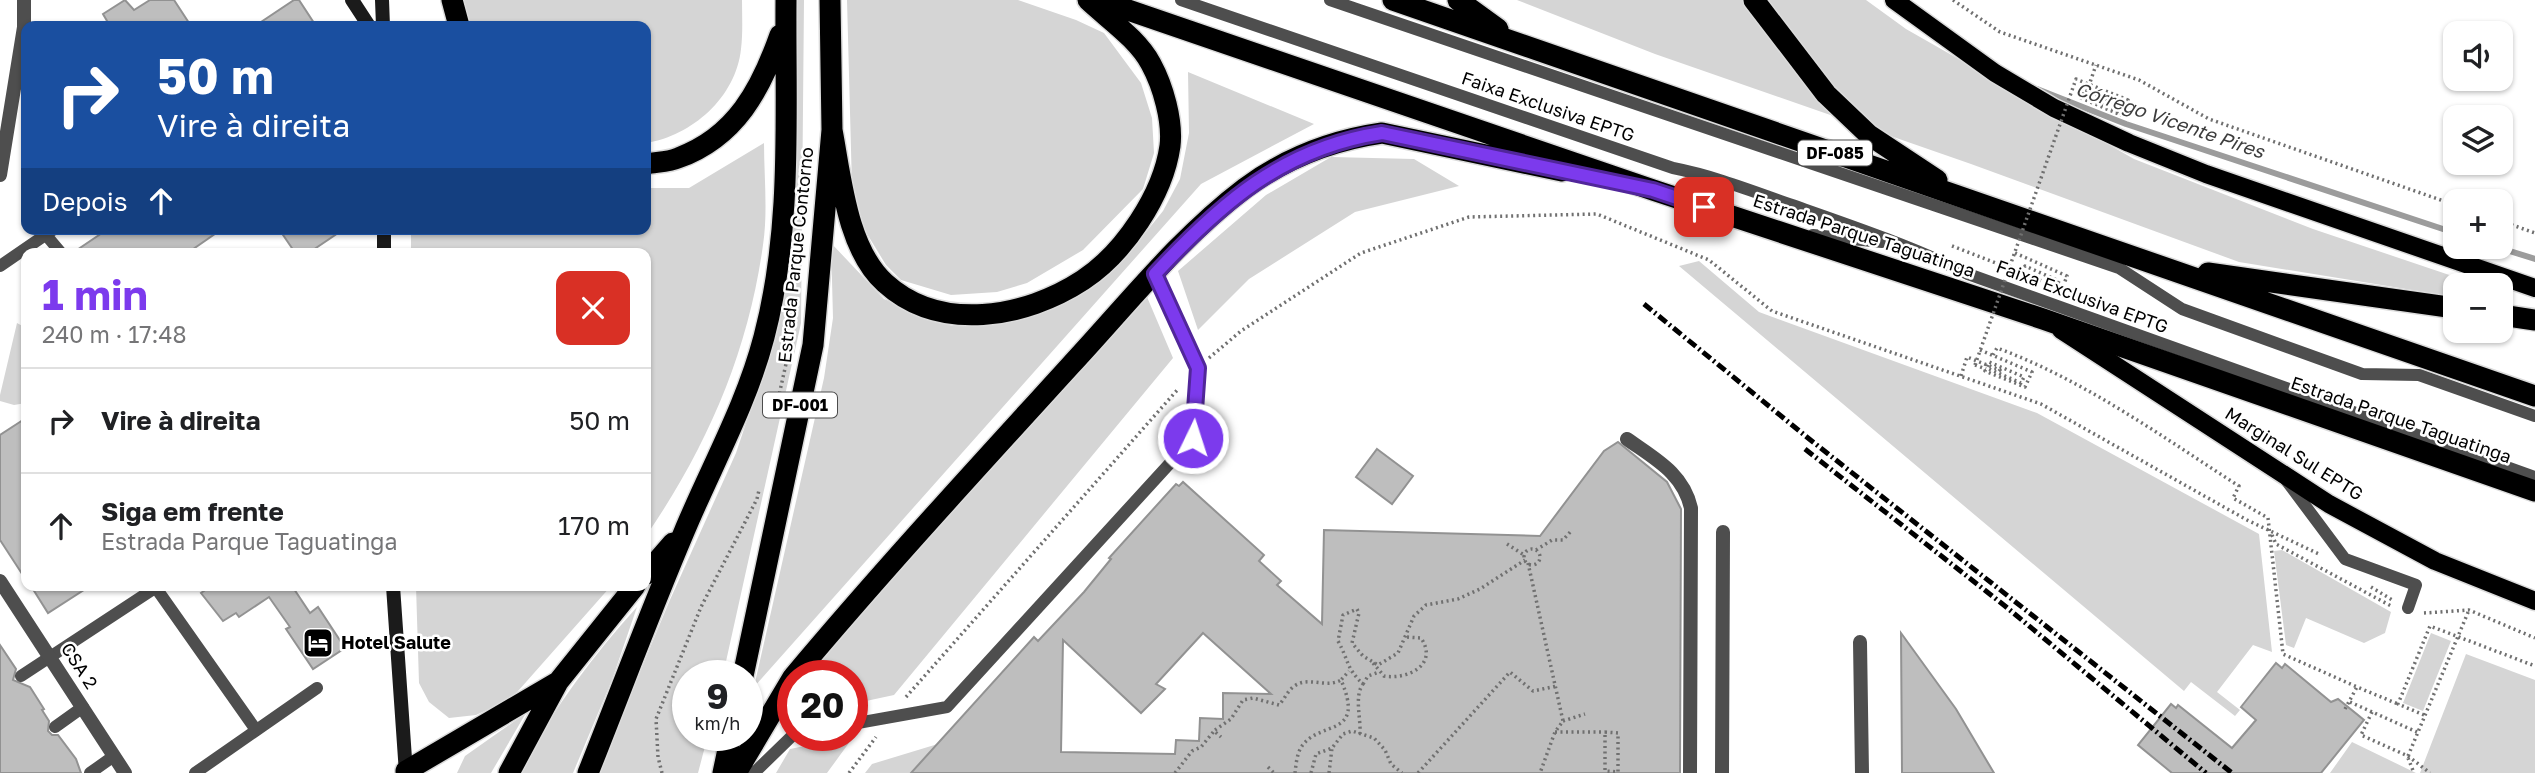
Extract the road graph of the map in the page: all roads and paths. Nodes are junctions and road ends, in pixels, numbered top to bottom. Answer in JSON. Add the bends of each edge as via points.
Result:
{"nodes":[{"id":1,"x":24,"y":0,"type":"edge"},
{"id":2,"x":352,"y":0,"type":"edge"},
{"id":3,"x":382,"y":0,"type":"edge"},
{"id":4,"x":452,"y":0,"type":"edge"},
{"id":5,"x":830,"y":0,"type":"edge"},
{"id":6,"x":1088,"y":0,"type":"edge"},
{"id":7,"x":1099,"y":0,"type":"edge"},
{"id":8,"x":1181,"y":0,"type":"edge"},
{"id":9,"x":1329,"y":0,"type":"edge"},
{"id":10,"x":1393,"y":0,"type":"edge"},
{"id":11,"x":1458,"y":0,"type":"edge"},
{"id":12,"x":1754,"y":0,"type":"edge"},
{"id":13,"x":1894,"y":0,"type":"edge"},
{"id":14,"x":1953,"y":0,"type":"edge"},
{"id":15,"x":786,"y":10,"type":"edge"},
{"id":16,"x":23,"y":21,"type":"edge"},
{"id":17,"x":366,"y":21,"type":"edge"},
{"id":18,"x":383,"y":21,"type":"edge"},
{"id":19,"x":458,"y":21,"type":"edge"},
{"id":20,"x":21,"y":40,"type":"edge"},
{"id":21,"x":1517,"y":43,"type":"junction"},
{"id":22,"x":2096,"y":65,"type":"junction"},
{"id":23,"x":832,"y":130,"type":"junction"},
{"id":24,"x":1798,"y":141,"type":"junction"},
{"id":25,"x":651,"y":163,"type":"edge"},
{"id":26,"x":0,"y":175,"type":"edge"},
{"id":27,"x":1653,"y":190,"type":"junction"},
{"id":28,"x":1893,"y":191,"type":"junction"},
{"id":29,"x":1972,"y":201,"type":"junction"},
{"id":30,"x":2443,"y":201,"type":"edge"},
{"id":31,"x":2513,"y":225,"type":"edge"},
{"id":32,"x":1781,"y":232,"type":"junction"},
{"id":33,"x":2535,"y":233,"type":"edge"},
{"id":34,"x":46,"y":235,"type":"edge"},
{"id":35,"x":1900,"y":244,"type":"junction"},
{"id":36,"x":1948,"y":244,"type":"dead end"},
{"id":37,"x":26,"y":248,"type":"edge"},
{"id":38,"x":21,"y":252,"type":"edge"},
{"id":39,"x":2015,"y":253,"type":"junction"},
{"id":40,"x":2153,"y":264,"type":"junction"},
{"id":41,"x":0,"y":266,"type":"edge"},
{"id":42,"x":2022,"y":272,"type":"junction"},
{"id":43,"x":1155,"y":274,"type":"junction"},
{"id":44,"x":2535,"y":288,"type":"edge"},
{"id":45,"x":2443,"y":306,"type":"edge"},
{"id":46,"x":2513,"y":317,"type":"edge"},
{"id":47,"x":2043,"y":319,"type":"junction"},
{"id":48,"x":2535,"y":320,"type":"edge"},
{"id":49,"x":1980,"y":349,"type":"junction"},
{"id":50,"x":1993,"y":355,"type":"junction"},
{"id":51,"x":1988,"y":366,"type":"junction"},
{"id":52,"x":1198,"y":368,"type":"junction"},
{"id":53,"x":1961,"y":376,"type":"junction"},
{"id":54,"x":2535,"y":396,"type":"edge"},
{"id":55,"x":2535,"y":416,"type":"edge"},
{"id":56,"x":1628,"y":439,"type":"dead end"},
{"id":57,"x":2280,"y":472,"type":"junction"},
{"id":58,"x":2535,"y":477,"type":"edge"},
{"id":59,"x":2535,"y":491,"type":"edge"},
{"id":60,"x":1572,"y":530,"type":"dead end"},
{"id":61,"x":2269,"y":530,"type":"junction"},
{"id":62,"x":684,"y":531,"type":"junction"},
{"id":63,"x":1723,"y":531,"type":"dead end"},
{"id":64,"x":1507,"y":544,"type":"dead end"},
{"id":65,"x":1536,"y":550,"type":"junction"},
{"id":66,"x":1526,"y":559,"type":"junction"},
{"id":67,"x":2331,"y":560,"type":"dead end"},
{"id":68,"x":651,"y":568,"type":"edge"},
{"id":69,"x":2361,"y":580,"type":"dead end"},
{"id":70,"x":0,"y":581,"type":"edge"},
{"id":71,"x":151,"y":591,"type":"edge"},
{"id":72,"x":160,"y":591,"type":"edge"},
{"id":73,"x":393,"y":591,"type":"edge"},
{"id":74,"x":631,"y":591,"type":"edge"},
{"id":75,"x":5,"y":601,"type":"edge"},
{"id":76,"x":2535,"y":601,"type":"edge"},
{"id":77,"x":2403,"y":609,"type":"junction"},
{"id":78,"x":2469,"y":610,"type":"junction"},
{"id":79,"x":2421,"y":622,"type":"dead end"},
{"id":80,"x":2430,"y":626,"type":"junction"},
{"id":81,"x":1406,"y":636,"type":"junction"},
{"id":82,"x":2457,"y":637,"type":"junction"},
{"id":83,"x":2535,"y":638,"type":"edge"},
{"id":84,"x":1860,"y":642,"type":"dead end"},
{"id":85,"x":1352,"y":643,"type":"junction"},
{"id":86,"x":1342,"y":648,"type":"junction"},
{"id":87,"x":49,"y":657,"type":"junction"},
{"id":88,"x":746,"y":660,"type":"edge"},
{"id":89,"x":806,"y":660,"type":"edge"},
{"id":90,"x":1373,"y":663,"type":"junction"},
{"id":91,"x":2535,"y":666,"type":"edge"},
{"id":92,"x":1349,"y":671,"type":"junction"},
{"id":93,"x":1379,"y":672,"type":"junction"},
{"id":94,"x":21,"y":676,"type":"dead end"},
{"id":95,"x":1341,"y":681,"type":"junction"},
{"id":96,"x":558,"y":682,"type":"junction"},
{"id":97,"x":1363,"y":684,"type":"junction"},
{"id":98,"x":1557,"y":686,"type":"junction"},
{"id":99,"x":2357,"y":687,"type":"junction"},
{"id":100,"x":317,"y":688,"type":"dead end"},
{"id":101,"x":2350,"y":702,"type":"junction"},
{"id":102,"x":777,"y":703,"type":"edge"},
{"id":103,"x":2398,"y":704,"type":"junction"},
{"id":104,"x":81,"y":705,"type":"junction"},
{"id":105,"x":2345,"y":709,"type":"dead end"},
{"id":106,"x":2372,"y":712,"type":"junction"},
{"id":107,"x":1585,"y":714,"type":"dead end"},
{"id":108,"x":2425,"y":715,"type":"junction"},
{"id":109,"x":890,"y":717,"type":"junction"},
{"id":110,"x":1563,"y":720,"type":"junction"},
{"id":111,"x":868,"y":721,"type":"edge"},
{"id":112,"x":53,"y":724,"type":"dead end"},
{"id":113,"x":256,"y":730,"type":"junction"},
{"id":114,"x":1215,"y":730,"type":"junction"},
{"id":115,"x":1555,"y":732,"type":"junction"},
{"id":116,"x":1605,"y":732,"type":"junction"},
{"id":117,"x":2417,"y":733,"type":"junction"},
{"id":118,"x":1360,"y":734,"type":"junction"},
{"id":119,"x":1221,"y":737,"type":"dead end"},
{"id":120,"x":1332,"y":748,"type":"junction"},
{"id":121,"x":777,"y":750,"type":"edge"},
{"id":122,"x":727,"y":751,"type":"edge"},
{"id":123,"x":114,"y":756,"type":"junction"},
{"id":124,"x":2408,"y":756,"type":"junction"},
{"id":125,"x":1268,"y":768,"type":"dead end"},
{"id":126,"x":405,"y":772,"type":"edge"},
{"id":127,"x":1607,"y":772,"type":"edge"},
{"id":128,"x":1616,"y":772,"type":"edge"},
{"id":129,"x":90,"y":773,"type":"edge"},
{"id":130,"x":125,"y":773,"type":"edge"},
{"id":131,"x":195,"y":773,"type":"edge"},
{"id":132,"x":509,"y":773,"type":"edge"},
{"id":133,"x":588,"y":773,"type":"edge"},
{"id":134,"x":723,"y":773,"type":"edge"},
{"id":135,"x":736,"y":773,"type":"edge"},
{"id":136,"x":745,"y":773,"type":"edge"},
{"id":137,"x":849,"y":773,"type":"edge"},
{"id":138,"x":1175,"y":773,"type":"edge"},
{"id":139,"x":1274,"y":773,"type":"edge"},
{"id":140,"x":1295,"y":773,"type":"edge"},
{"id":141,"x":1311,"y":773,"type":"edge"},
{"id":142,"x":1329,"y":773,"type":"edge"},
{"id":143,"x":1402,"y":773,"type":"edge"},
{"id":144,"x":1418,"y":773,"type":"edge"},
{"id":145,"x":1540,"y":773,"type":"edge"},
{"id":146,"x":1690,"y":773,"type":"edge"},
{"id":147,"x":1721,"y":773,"type":"edge"},
{"id":148,"x":1862,"y":773,"type":"edge"},
{"id":149,"x":2414,"y":773,"type":"edge"},
{"id":150,"x":2430,"y":773,"type":"edge"}],
"edges":[{"from":1,"to":16,"type":"street"},
{"from":2,"to":17,"type":"main road"},
{"from":3,"to":18,"type":"main road"},
{"from":4,"to":19,"type":"highway"},
{"from":5,"to":23,"type":"highway","name":"Estrada Parque Contorno","number":"DF-001"},
{"from":6,"to":23,"type":"highway","via":[[1151,63],[1167,108],[1171,143],[1152,202],[1121,246],[1083,280],[1034,304],[1000,314],[961,315],[917,304],[884,282],[862,250],[849,215]]},
{"from":7,"to":27,"type":"highway","name":"Estrada Parque Taguatinga"},
{"from":8,"to":35,"type":"lane","name":"Faixa Exclusiva EPTG"},
{"from":9,"to":28,"type":"lane","name":"Faixa Exclusiva EPTG"},
{"from":10,"to":21,"type":"highway","number":"DF-085"},
{"from":11,"to":21,"type":"highway"},
{"from":12,"to":29,"type":"highway","via":[[1825,94],[1870,135]]},
{"from":13,"to":44,"type":"main road","via":[[2054,108],[2129,143]]},
{"from":14,"to":22,"type":"path","via":[[2000,32]]},
{"from":15,"to":25,"type":"highway","via":[[769,66],[751,102],[717,138],[677,159]]},
{"from":15,"to":62,"type":"highway","name":"Estrada Parque Contorno","number":"DF-001","via":[[786,171],[765,337],[734,426]]},
{"from":20,"to":26,"type":"street"},
{"from":21,"to":24,"type":"highway","number":"DF-085"},
{"from":22,"to":30,"type":"path","via":[[2139,80],[2209,119]]},
{"from":22,"to":39,"type":"path","bridge":true,"via":[[2085,97],[2117,111],[2120,105],[2085,90],[2081,97],[2121,115],[2128,100],[2076,79]]},
{"from":23,"to":88,"type":"highway","name":"Estrada Parque Contorno","number":"DF-001","via":[[813,345]]},
{"from":24,"to":28,"type":"lane"},
{"from":24,"to":29,"type":"highway","number":"DF-085"},
{"from":27,"to":32,"type":"highway","name":"Estrada Parque Taguatinga"},
{"from":27,"to":43,"type":"highway","via":[[1382,133],[1352,138],[1298,156],[1246,188]]},
{"from":28,"to":55,"type":"lane","name":"Faixa Exclusiva EPTG","via":[[2119,268],[2182,309],[2362,374],[2419,375]]},
{"from":29,"to":40,"type":"highway","number":"DF-085"},
{"from":31,"to":33,"type":"path"},
{"from":32,"to":35,"type":"lane"},
{"from":32,"to":47,"type":"highway","name":"Estrada Parque Taguatinga"},
{"from":34,"to":37,"type":"lane"},
{"from":35,"to":58,"type":"lane","name":"Faixa Exclusiva EPTG","via":[[1968,275]]},
{"from":36,"to":42,"type":"path"},
{"from":38,"to":41,"type":"lane"},
{"from":39,"to":42,"type":"path","via":[[2067,276],[2061,291]]},
{"from":39,"to":49,"type":"path","bridge":true},
{"from":40,"to":45,"type":"highway"},
{"from":40,"to":54,"type":"highway","number":"DF-085"},
{"from":42,"to":42,"type":"path","via":[[2025,266],[2060,281],[2057,288]]},
{"from":43,"to":52,"type":"lane"},
{"from":43,"to":89,"type":"highway","via":[[877,576]]},
{"from":46,"to":48,"type":"highway"},
{"from":47,"to":57,"type":"main road","name":"Marginal Sul EPTG"},
{"from":47,"to":59,"type":"highway","name":"Estrada Parque Taguatinga"},
{"from":49,"to":50,"type":"path"},
{"from":49,"to":51,"type":"path","bridge":true,"via":[[1975,365]]},
{"from":50,"to":51,"type":"path","via":[[2032,372],[2025,387],[1985,371]]},
{"from":50,"to":61,"type":"path","via":[[1997,348],[2048,368],[2147,426],[2239,486],[2233,498],[2268,518]]},
{"from":51,"to":51,"type":"path","via":[[2021,383],[2024,377],[1989,362]]},
{"from":51,"to":53,"type":"path","via":[[1967,358]]},
{"from":52,"to":53,"type":"path","via":[[1241,331],[1361,253],[1469,217],[1597,214],[1709,260],[1772,311]]},
{"from":52,"to":109,"type":"path"},
{"from":52,"to":109,"type":"lane","via":[[1193,438],[947,707]]},
{"from":53,"to":61,"type":"path","via":[[2041,404]]},
{"from":56,"to":146,"type":"street","via":[[1673,473],[1687,491],[1691,508]]},
{"from":57,"to":76,"type":"main road","name":"Marginal Sul EPTG","via":[[2435,561]]},
{"from":57,"to":77,"type":"lane","via":[[2345,559],[2416,585]]},
{"from":60,"to":65,"type":"path","via":[[1563,540],[1552,540]]},
{"from":61,"to":67,"type":"path"},
{"from":61,"to":77,"type":"path","via":[[2276,544]]},
{"from":61,"to":99,"type":"path","via":[[2283,654]]},
{"from":62,"to":68,"type":"highway"},
{"from":62,"to":133,"type":"highway","name":"Estrada Parque Contorno","number":"DF-001"},
{"from":63,"to":147,"type":"street"},
{"from":64,"to":66,"type":"path"},
{"from":65,"to":66,"type":"path","via":[[1529,549]]},
{"from":65,"to":66,"type":"path","via":[[1538,561]]},
{"from":66,"to":81,"type":"path","via":[[1469,594],[1426,605],[1414,616]]},
{"from":66,"to":98,"type":"path"},
{"from":69,"to":77,"type":"path"},
{"from":70,"to":75,"type":"street","name":"CSA 2"},
{"from":71,"to":87,"type":"lane"},
{"from":72,"to":113,"type":"lane"},
{"from":73,"to":126,"type":"main road"},
{"from":74,"to":96,"type":"highway"},
{"from":75,"to":87,"type":"street","name":"CSA 2"},
{"from":77,"to":78,"type":"path","via":[[2424,613]]},
{"from":78,"to":82,"type":"path"},
{"from":78,"to":83,"type":"path"},
{"from":79,"to":80,"type":"path"},
{"from":80,"to":82,"type":"path"},
{"from":80,"to":103,"type":"path"},
{"from":81,"to":90,"type":"path","via":[[1398,653],[1378,665]]},
{"from":81,"to":93,"type":"path","via":[[1421,638],[1425,644],[1426,655],[1419,669],[1400,678]]},
{"from":82,"to":91,"type":"path"},
{"from":82,"to":108,"type":"path"},
{"from":84,"to":148,"type":"street"},
{"from":85,"to":86,"type":"path"},
{"from":85,"to":86,"type":"path","via":[[1360,613],[1357,609],[1340,618],[1338,641]]},
{"from":85,"to":90,"type":"path"},
{"from":86,"to":92,"type":"path"},
{"from":87,"to":94,"type":"lane"},
{"from":87,"to":104,"type":"street","name":"CSA 2"},
{"from":90,"to":93,"type":"path"},
{"from":92,"to":95,"type":"path"},
{"from":92,"to":97,"type":"path"},
{"from":93,"to":97,"type":"path"},
{"from":95,"to":114,"type":"path","via":[[1301,683],[1279,705],[1242,700],[1231,719]]},
{"from":95,"to":140,"type":"path","via":[[1347,710],[1343,721],[1304,743]]},
{"from":96,"to":126,"type":"highway"},
{"from":96,"to":132,"type":"highway"},
{"from":97,"to":118,"type":"path","via":[[1357,695]]},
{"from":98,"to":110,"type":"path"},
{"from":98,"to":144,"type":"path","via":[[1533,691],[1510,672]]},
{"from":99,"to":101,"type":"path"},
{"from":99,"to":103,"type":"path"},
{"from":100,"to":113,"type":"lane"},
{"from":101,"to":105,"type":"path"},
{"from":101,"to":106,"type":"path"},
{"from":102,"to":135,"type":"highway"},
{"from":103,"to":108,"type":"path"},
{"from":104,"to":112,"type":"lane"},
{"from":104,"to":123,"type":"street","name":"CSA 2"},
{"from":106,"to":117,"type":"path"},
{"from":106,"to":124,"type":"path","via":[[2361,736]]},
{"from":107,"to":110,"type":"path"},
{"from":108,"to":117,"type":"path"},
{"from":109,"to":111,"type":"lane"},
{"from":109,"to":137,"type":"path"},
{"from":110,"to":115,"type":"path"},
{"from":113,"to":131,"type":"lane"},
{"from":114,"to":119,"type":"path"},
{"from":114,"to":138,"type":"path"},
{"from":115,"to":116,"type":"path"},
{"from":115,"to":145,"type":"path"},
{"from":116,"to":127,"type":"path"},
{"from":116,"to":128,"type":"path","via":[[1618,733]]},
{"from":117,"to":124,"type":"path"},
{"from":118,"to":120,"type":"path","via":[[1347,731]]},
{"from":118,"to":143,"type":"path","via":[[1374,738]]},
{"from":120,"to":141,"type":"path","via":[[1316,754]]},
{"from":120,"to":142,"type":"path"},
{"from":121,"to":136,"type":"lane","via":[[757,771]]},
{"from":122,"to":134,"type":"highway"},
{"from":123,"to":129,"type":"lane"},
{"from":123,"to":130,"type":"street","name":"CSA 2"},
{"from":124,"to":149,"type":"path"},
{"from":124,"to":150,"type":"path"},
{"from":125,"to":139,"type":"path"},
{"from":127,"to":128,"type":"path"}]}
